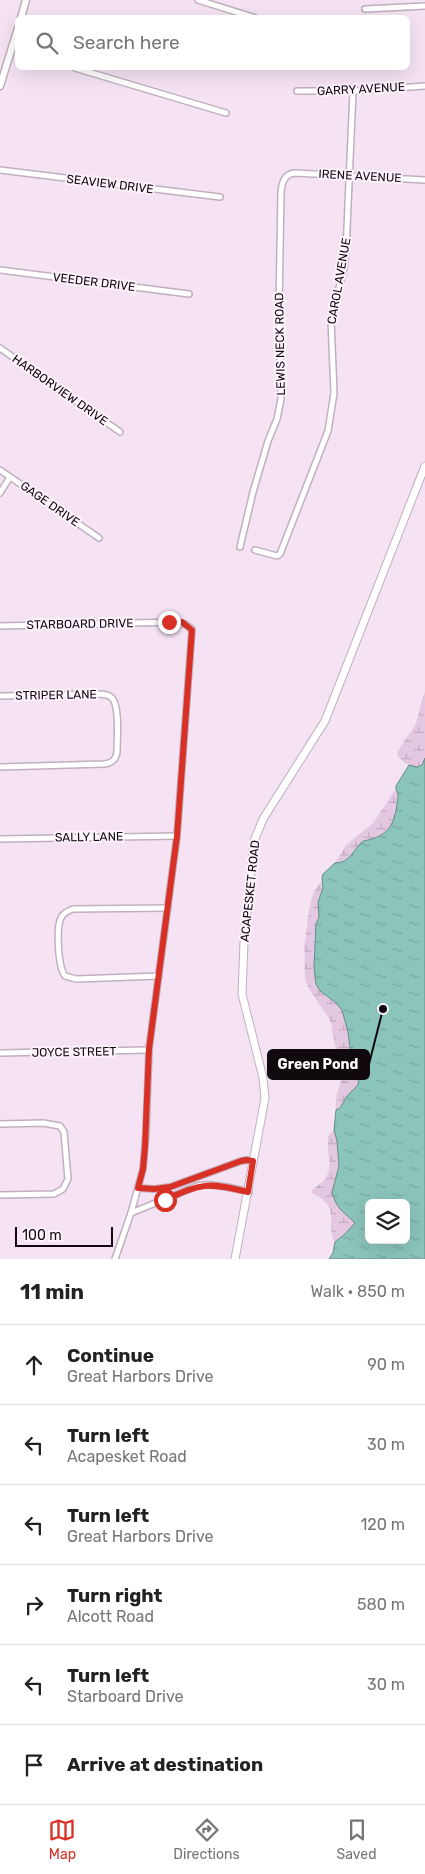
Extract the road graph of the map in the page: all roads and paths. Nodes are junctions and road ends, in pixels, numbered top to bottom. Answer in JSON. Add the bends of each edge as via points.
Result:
{"nodes":[{"id":1,"x":26,"y":0,"type":"edge"},
{"id":2,"x":198,"y":0,"type":"edge"},
{"id":3,"x":425,"y":6,"type":"edge"},
{"id":4,"x":365,"y":9,"type":"dead end"},
{"id":5,"x":22,"y":15,"type":"edge"},
{"id":6,"x":246,"y":15,"type":"edge"},
{"id":7,"x":14,"y":49,"type":"edge"},
{"id":8,"x":82,"y":70,"type":"edge"},
{"id":9,"x":0,"y":86,"type":"edge"},
{"id":10,"x":425,"y":86,"type":"edge"},
{"id":11,"x":297,"y":91,"type":"dead end"},
{"id":12,"x":353,"y":91,"type":"junction"},
{"id":13,"x":226,"y":113,"type":"dead end"},
{"id":14,"x":0,"y":170,"type":"edge"},
{"id":15,"x":295,"y":173,"type":"joint"},
{"id":16,"x":350,"y":176,"type":"junction"},
{"id":17,"x":425,"y":180,"type":"edge"},
{"id":18,"x":220,"y":196,"type":"dead end"},
{"id":19,"x":0,"y":270,"type":"edge"},
{"id":20,"x":188,"y":294,"type":"dead end"},
{"id":21,"x":0,"y":348,"type":"edge"},
{"id":22,"x":120,"y":432,"type":"dead end"},
{"id":23,"x":425,"y":466,"type":"edge"},
{"id":24,"x":0,"y":470,"type":"edge"},
{"id":25,"x":10,"y":477,"type":"junction"},
{"id":26,"x":0,"y":494,"type":"edge"},
{"id":27,"x":100,"y":538,"type":"dead end"},
{"id":28,"x":240,"y":547,"type":"dead end"},
{"id":29,"x":255,"y":550,"type":"dead end"},
{"id":30,"x":0,"y":626,"type":"edge"},
{"id":31,"x":0,"y":696,"type":"edge"},
{"id":32,"x":0,"y":767,"type":"edge"},
{"id":33,"x":177,"y":836,"type":"junction"},
{"id":34,"x":0,"y":838,"type":"edge"},
{"id":35,"x":168,"y":908,"type":"junction"},
{"id":36,"x":160,"y":976,"type":"junction"},
{"id":37,"x":149,"y":1050,"type":"junction"},
{"id":38,"x":0,"y":1053,"type":"edge"},
{"id":39,"x":0,"y":1124,"type":"edge"},
{"id":40,"x":253,"y":1161,"type":"junction"},
{"id":41,"x":138,"y":1188,"type":"junction"},
{"id":42,"x":248,"y":1192,"type":"junction"},
{"id":43,"x":0,"y":1195,"type":"edge"},
{"id":44,"x":131,"y":1214,"type":"junction"},
{"id":45,"x":115,"y":1259,"type":"edge"},
{"id":46,"x":235,"y":1259,"type":"edge"}],
"edges":[{"from":1,"to":5,"type":"street"},
{"from":2,"to":6,"type":"street"},
{"from":3,"to":4,"type":"street"},
{"from":7,"to":9,"type":"street"},
{"from":8,"to":13,"type":"street"},
{"from":10,"to":12,"type":"street","name":"GARRY AVENUE"},
{"from":11,"to":12,"type":"street","name":"GARRY AVENUE"},
{"from":12,"to":16,"type":"street","name":"CAROL AVENUE"},
{"from":14,"to":18,"type":"street","name":"SEAVIEW DRIVE"},
{"from":15,"to":16,"type":"street","name":"IRENE AVENUE"},
{"from":15,"to":28,"type":"street","name":"LEWIS NECK ROAD","via":[[286,176],[281,192],[280,405]]},
{"from":16,"to":17,"type":"street","name":"IRENE AVENUE"},
{"from":16,"to":29,"type":"street","name":"CAROL AVENUE","via":[[344,268],[331,320],[334,393],[328,431],[280,554]]},
{"from":19,"to":20,"type":"street","name":"VEEDER DRIVE"},
{"from":21,"to":22,"type":"street","name":"HARBORVIEW DRIVE"},
{"from":23,"to":40,"type":"main road","name":"ACAPESKET ROAD","via":[[325,721],[264,819],[254,841],[242,994],[265,1098]]},
{"from":24,"to":25,"type":"street","name":"GAGE DRIVE"},
{"from":25,"to":26,"type":"street"},
{"from":25,"to":27,"type":"street","name":"GAGE DRIVE"},
{"from":30,"to":33,"type":"street","name":"STARBOARD DRIVE","via":[[177,622],[189,626],[192,630],[189,683]]},
{"from":31,"to":32,"type":"street","name":"STRIPER LANE","via":[[108,696],[116,706],[117,752],[113,761],[104,764]]},
{"from":33,"to":34,"type":"street","name":"SALLY LANE"},
{"from":33,"to":35,"type":"street"},
{"from":35,"to":36,"type":"street"},
{"from":35,"to":36,"type":"street","via":[[73,909],[61,916],[59,925],[60,968],[64,976],[76,979]]},
{"from":36,"to":37,"type":"street"},
{"from":37,"to":38,"type":"street","name":"JOYCE STREET"},
{"from":37,"to":41,"type":"street","via":[[145,1147]]},
{"from":39,"to":43,"type":"street","via":[[60,1126],[64,1132],[68,1178],[63,1189],[54,1194]]},
{"from":40,"to":41,"type":"street","via":[[241,1161],[170,1187]]},
{"from":40,"to":42,"type":"main road","name":"ACAPESKET ROAD"},
{"from":41,"to":44,"type":"street"},
{"from":42,"to":44,"type":"street","via":[[206,1184]]},
{"from":42,"to":46,"type":"main road","name":"ACAPESKET ROAD"},
{"from":44,"to":45,"type":"street"}]}
